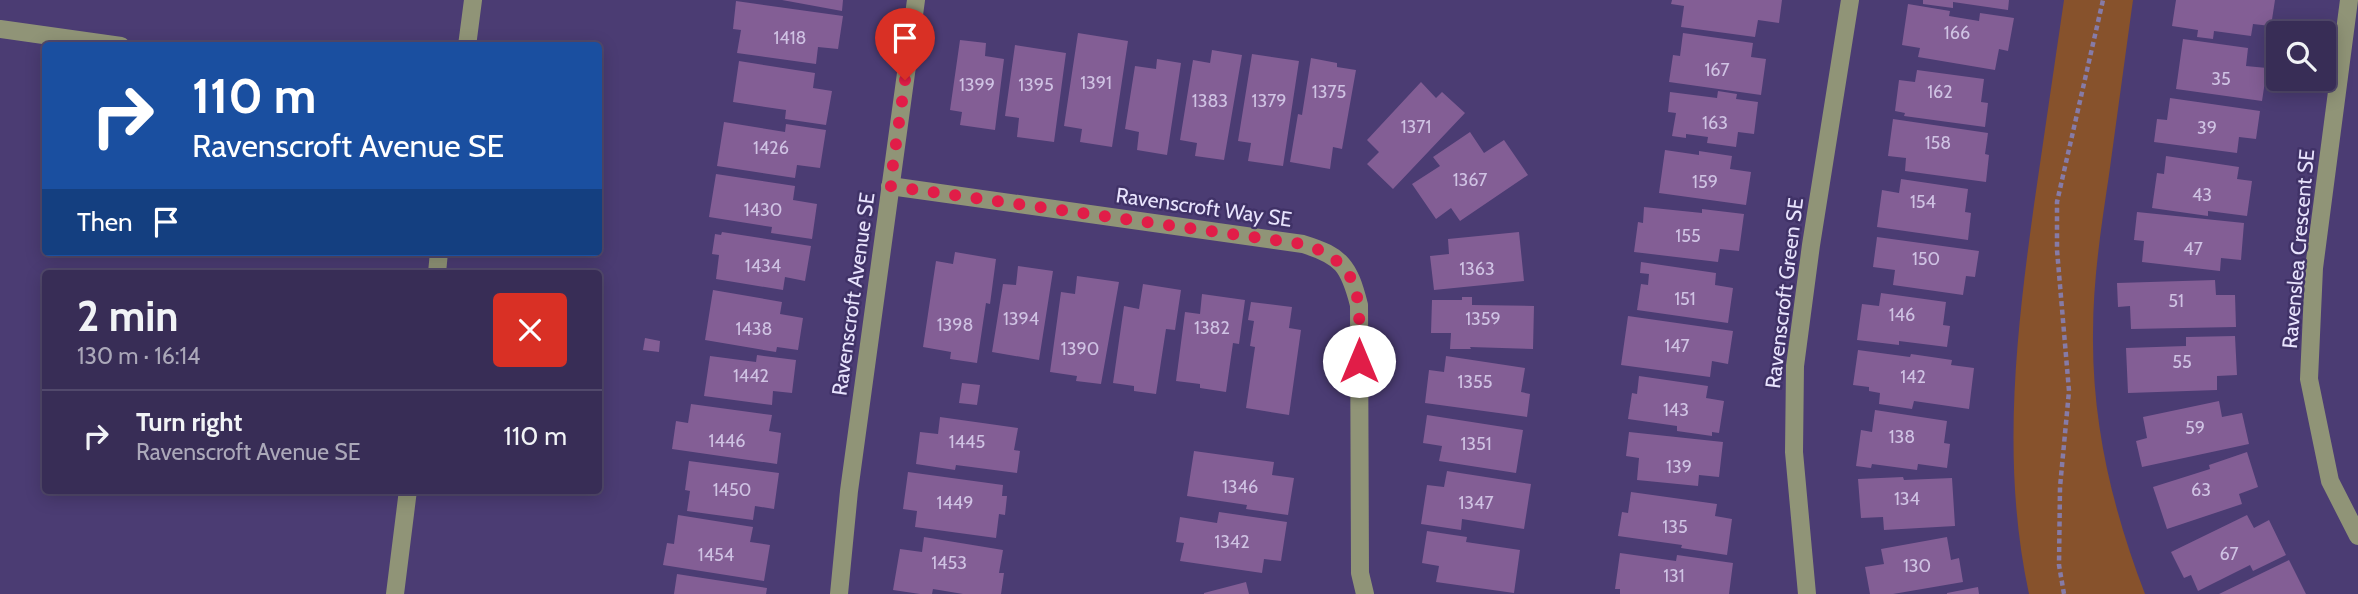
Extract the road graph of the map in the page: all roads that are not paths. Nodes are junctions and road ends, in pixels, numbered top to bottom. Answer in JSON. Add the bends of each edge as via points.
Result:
{"nodes":[{"id":1,"x":473,"y":0,"type":"edge"},
{"id":2,"x":916,"y":0,"type":"edge"},
{"id":3,"x":1850,"y":0,"type":"edge"},
{"id":4,"x":2349,"y":0,"type":"edge"},
{"id":5,"x":0,"y":29,"type":"edge"},
{"id":6,"x":93,"y":42,"type":"edge"},
{"id":7,"x":468,"y":42,"type":"edge"},
{"id":8,"x":890,"y":186,"type":"junction"},
{"id":9,"x":408,"y":494,"type":"edge"},
{"id":10,"x":2358,"y":536,"type":"edge"},
{"id":11,"x":395,"y":594,"type":"edge"},
{"id":12,"x":839,"y":594,"type":"edge"},
{"id":13,"x":1365,"y":594,"type":"edge"},
{"id":14,"x":1807,"y":594,"type":"edge"}],
"edges":[{"from":1,"to":7,"type":"street"},
{"from":2,"to":8,"type":"street","name":"Ravenscroft Avenue SE"},
{"from":3,"to":14,"type":"street","name":"Ravenscroft Green SE","via":[[1795,366],[1794,452]]},
{"from":4,"to":10,"type":"street","name":"Ravenslea Crescent SE","via":[[2315,268],[2309,379],[2330,481]]},
{"from":5,"to":6,"type":"street"},
{"from":8,"to":12,"type":"street","name":"Ravenscroft Avenue SE"},
{"from":8,"to":13,"type":"street","name":"Ravenscroft Way SE","via":[[1303,244],[1323,250],[1341,263],[1352,278],[1359,305],[1360,573]]},
{"from":9,"to":11,"type":"street"}]}
